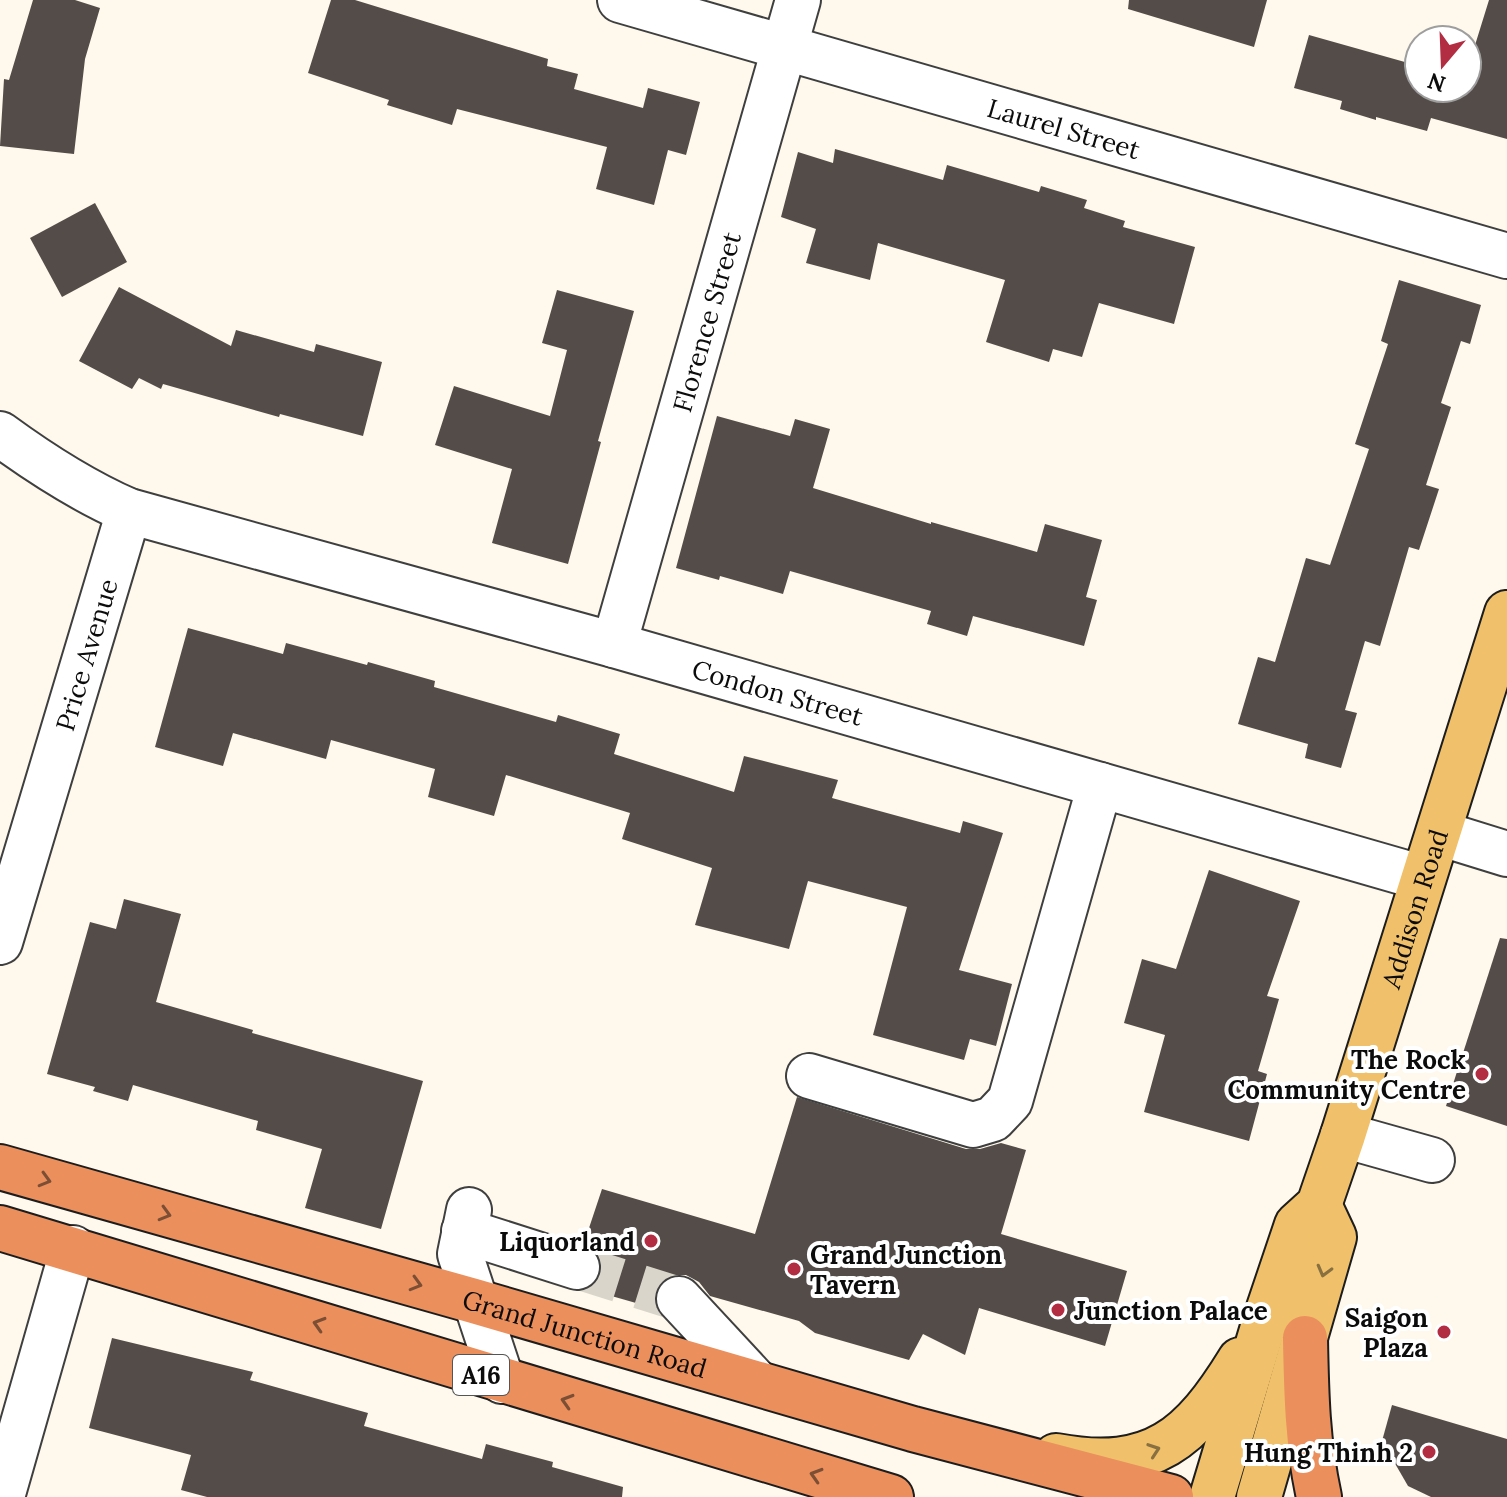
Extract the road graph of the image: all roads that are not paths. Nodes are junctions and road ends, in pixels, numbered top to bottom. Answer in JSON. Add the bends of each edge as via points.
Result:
{"nodes":[{"id":1,"x":620,"y":0,"type":"edge"},
{"id":2,"x":798,"y":0,"type":"edge"},
{"id":3,"x":784,"y":47,"type":"junction"},
{"id":4,"x":1507,"y":256,"type":"edge"},
{"id":5,"x":0,"y":434,"type":"edge"},
{"id":6,"x":129,"y":511,"type":"junction"},
{"id":7,"x":1507,"y":613,"type":"edge"},
{"id":8,"x":614,"y":645,"type":"junction"},
{"id":9,"x":1100,"y":785,"type":"junction"},
{"id":10,"x":1439,"y":833,"type":"junction"},
{"id":11,"x":1507,"y":854,"type":"edge"},
{"id":12,"x":1423,"y":878,"type":"junction"},
{"id":13,"x":0,"y":942,"type":"edge"},
{"id":14,"x":809,"y":1076,"type":"dead end"},
{"id":15,"x":1343,"y":1135,"type":"junction"},
{"id":16,"x":1432,"y":1160,"type":"dead end"},
{"id":17,"x":0,"y":1167,"type":"edge"},
{"id":18,"x":90,"y":1193,"type":"junction"},
{"id":19,"x":1319,"y":1205,"type":"junction"},
{"id":20,"x":0,"y":1228,"type":"edge"},
{"id":21,"x":73,"y":1248,"type":"junction"},
{"id":22,"x":577,"y":1267,"type":"tunnel mouth"},
{"id":23,"x":679,"y":1299,"type":"tunnel mouth"},
{"id":24,"x":474,"y":1301,"type":"junction"},
{"id":25,"x":1266,"y":1317,"type":"junction"},
{"id":26,"x":1305,"y":1338,"type":"junction"},
{"id":27,"x":502,"y":1381,"type":"junction"},
{"id":28,"x":756,"y":1382,"type":"junction"},
{"id":29,"x":913,"y":1429,"type":"junction"},
{"id":30,"x":2,"y":1497,"type":"edge"},
{"id":31,"x":891,"y":1497,"type":"edge"},
{"id":32,"x":1171,"y":1497,"type":"edge"},
{"id":33,"x":1212,"y":1497,"type":"edge"},
{"id":34,"x":1259,"y":1497,"type":"edge"},
{"id":35,"x":1319,"y":1497,"type":"edge"}],
"edges":[{"from":1,"to":3,"type":"street","name":"Laurel Street"},
{"from":2,"to":3,"type":"street","name":"Florence Street"},
{"from":3,"to":4,"type":"street","name":"Laurel Street"},
{"from":3,"to":8,"type":"street","name":"Florence Street"},
{"from":5,"to":6,"type":"street","via":[[62,476]]},
{"from":6,"to":8,"type":"street","name":"Condon Street"},
{"from":6,"to":13,"type":"street","name":"Price Avenue"},
{"from":7,"to":10,"type":"main road","name":"Addison Road"},
{"from":8,"to":9,"type":"street","name":"Condon Street"},
{"from":9,"to":12,"type":"street","name":"Condon Street"},
{"from":9,"to":14,"type":"street","via":[[1010,1101],[993,1119],[973,1125]]},
{"from":10,"to":11,"type":"street"},
{"from":10,"to":12,"type":"main road","name":"Addison Road"},
{"from":12,"to":15,"type":"main road","name":"Addison Road"},
{"from":15,"to":16,"type":"street"},
{"from":15,"to":19,"type":"main road","name":"Addison Road"},
{"from":17,"to":18,"type":"highway","name":"Grand Junction Road","one_way":true},
{"from":18,"to":21,"type":"highway"},
{"from":18,"to":24,"type":"highway","name":"Grand Junction Road","one_way":true},
{"from":19,"to":25,"type":"main road","name":"Addison Road","via":[[1297,1225]]},
{"from":19,"to":26,"type":"main road","one_way":true,"via":[[1334,1237]]},
{"from":20,"to":21,"type":"highway","number":"A16"},
{"from":27,"to":21,"type":"highway","number":"A16","one_way":true},
{"from":21,"to":30,"type":"street"},
{"from":22,"to":24,"type":"street","via":[[466,1220],[460,1254]]},
{"from":23,"to":28,"type":"street"},
{"from":24,"to":27,"type":"street"},
{"from":24,"to":28,"type":"highway","name":"Grand Junction Road"},
{"from":29,"to":25,"type":"main road","one_way":true,"via":[[1084,1461],[1128,1458],[1166,1446],[1213,1401]]},
{"from":25,"to":33,"type":"main road","name":"Addison Road"},
{"from":26,"to":34,"type":"main road"},
{"from":26,"to":35,"type":"highway","via":[[1306,1422]]},
{"from":31,"to":27,"type":"highway","number":"A16","one_way":true},
{"from":28,"to":29,"type":"highway","name":"Grand Junction Road"},
{"from":29,"to":32,"type":"highway","name":"Grand Junction Road"}]}
